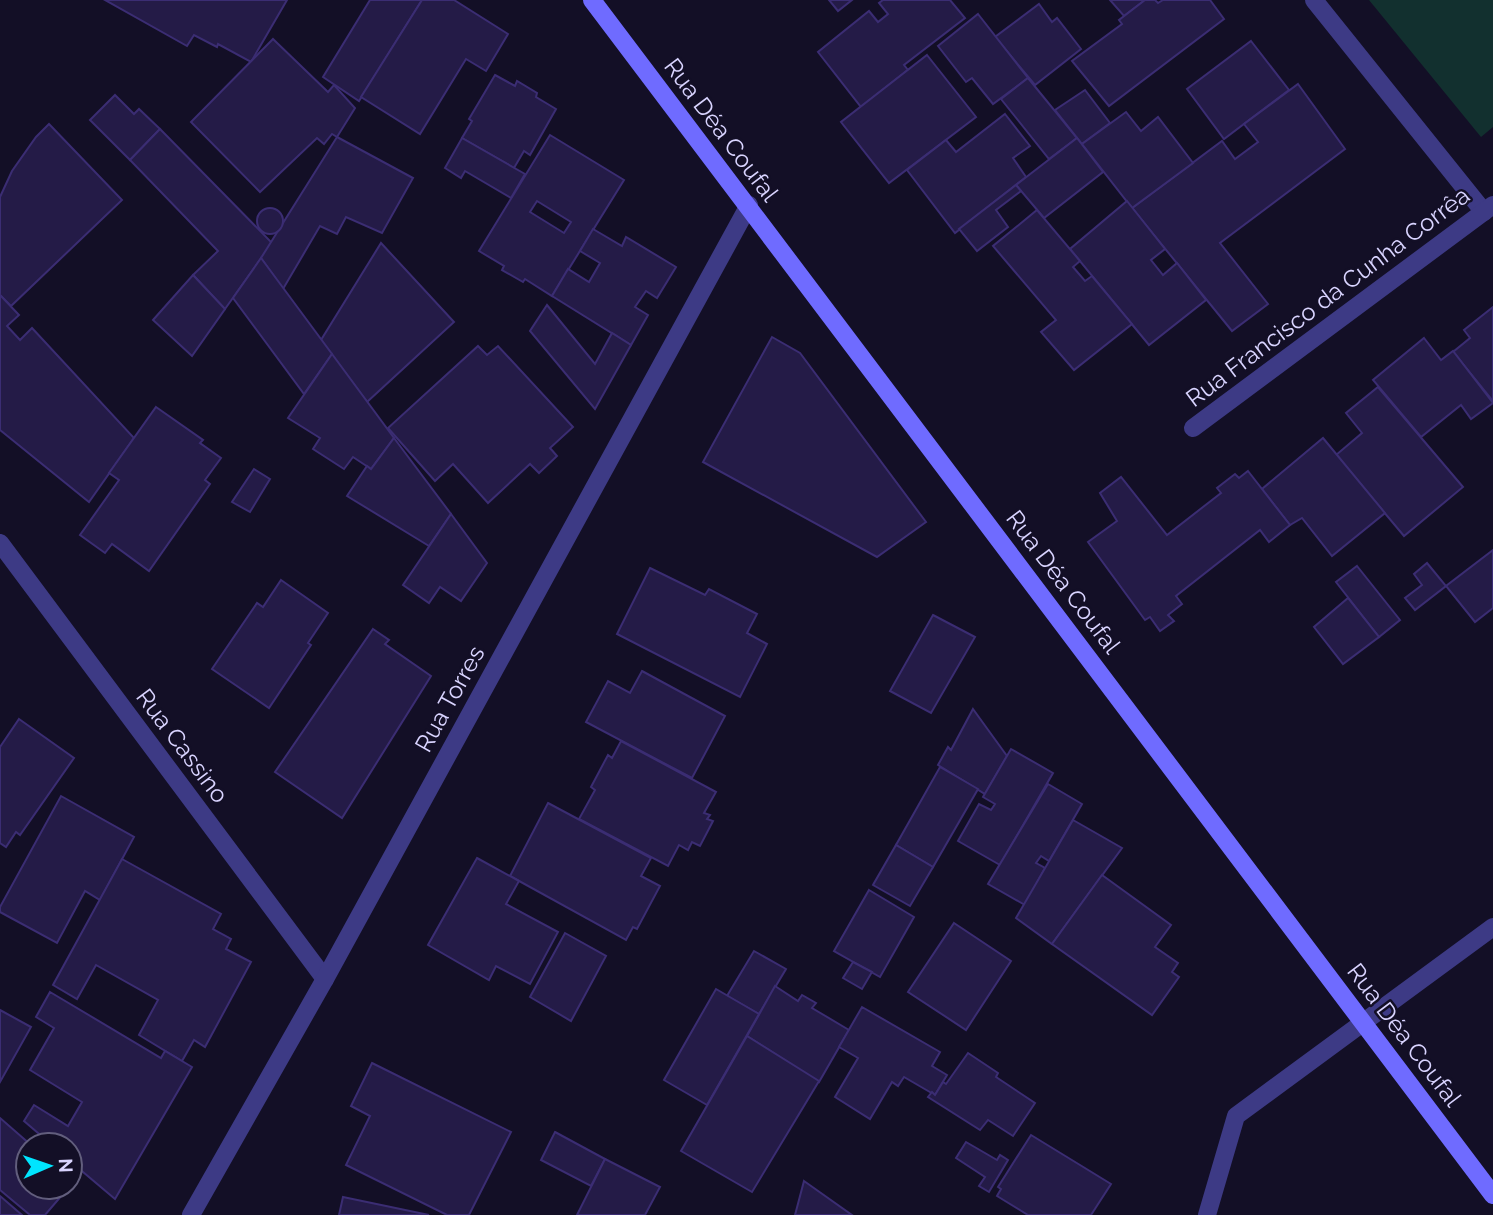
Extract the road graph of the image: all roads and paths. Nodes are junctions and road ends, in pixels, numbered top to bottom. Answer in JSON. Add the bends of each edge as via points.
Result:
{"nodes":[{"id":1,"x":592,"y":0,"type":"edge"},
{"id":2,"x":1314,"y":0,"type":"edge"},
{"id":3,"x":749,"y":205,"type":"junction"},
{"id":4,"x":1488,"y":209,"type":"edge"},
{"id":5,"x":1192,"y":428,"type":"dead end"},
{"id":6,"x":0,"y":543,"type":"edge"},
{"id":7,"x":1493,"y":927,"type":"edge"},
{"id":8,"x":325,"y":979,"type":"junction"},
{"id":9,"x":1364,"y":1023,"type":"junction"},
{"id":10,"x":1493,"y":1195,"type":"edge"},
{"id":11,"x":191,"y":1215,"type":"edge"},
{"id":12,"x":1207,"y":1215,"type":"edge"}],
"edges":[{"from":1,"to":3,"type":"main road","name":"Rua Déa Coufal"},
{"from":2,"to":4,"type":"street"},
{"from":3,"to":8,"type":"street","name":"Rua Torres"},
{"from":3,"to":9,"type":"main road","name":"Rua Déa Coufal"},
{"from":4,"to":5,"type":"street","name":"Rua Francisco da Cunha Corrêa"},
{"from":6,"to":8,"type":"street","name":"Rua Cassino"},
{"from":7,"to":9,"type":"street"},
{"from":8,"to":11,"type":"street","name":"Rua Torres"},
{"from":9,"to":10,"type":"main road","name":"Rua Déa Coufal"},
{"from":9,"to":12,"type":"street","via":[[1236,1116]]}]}
